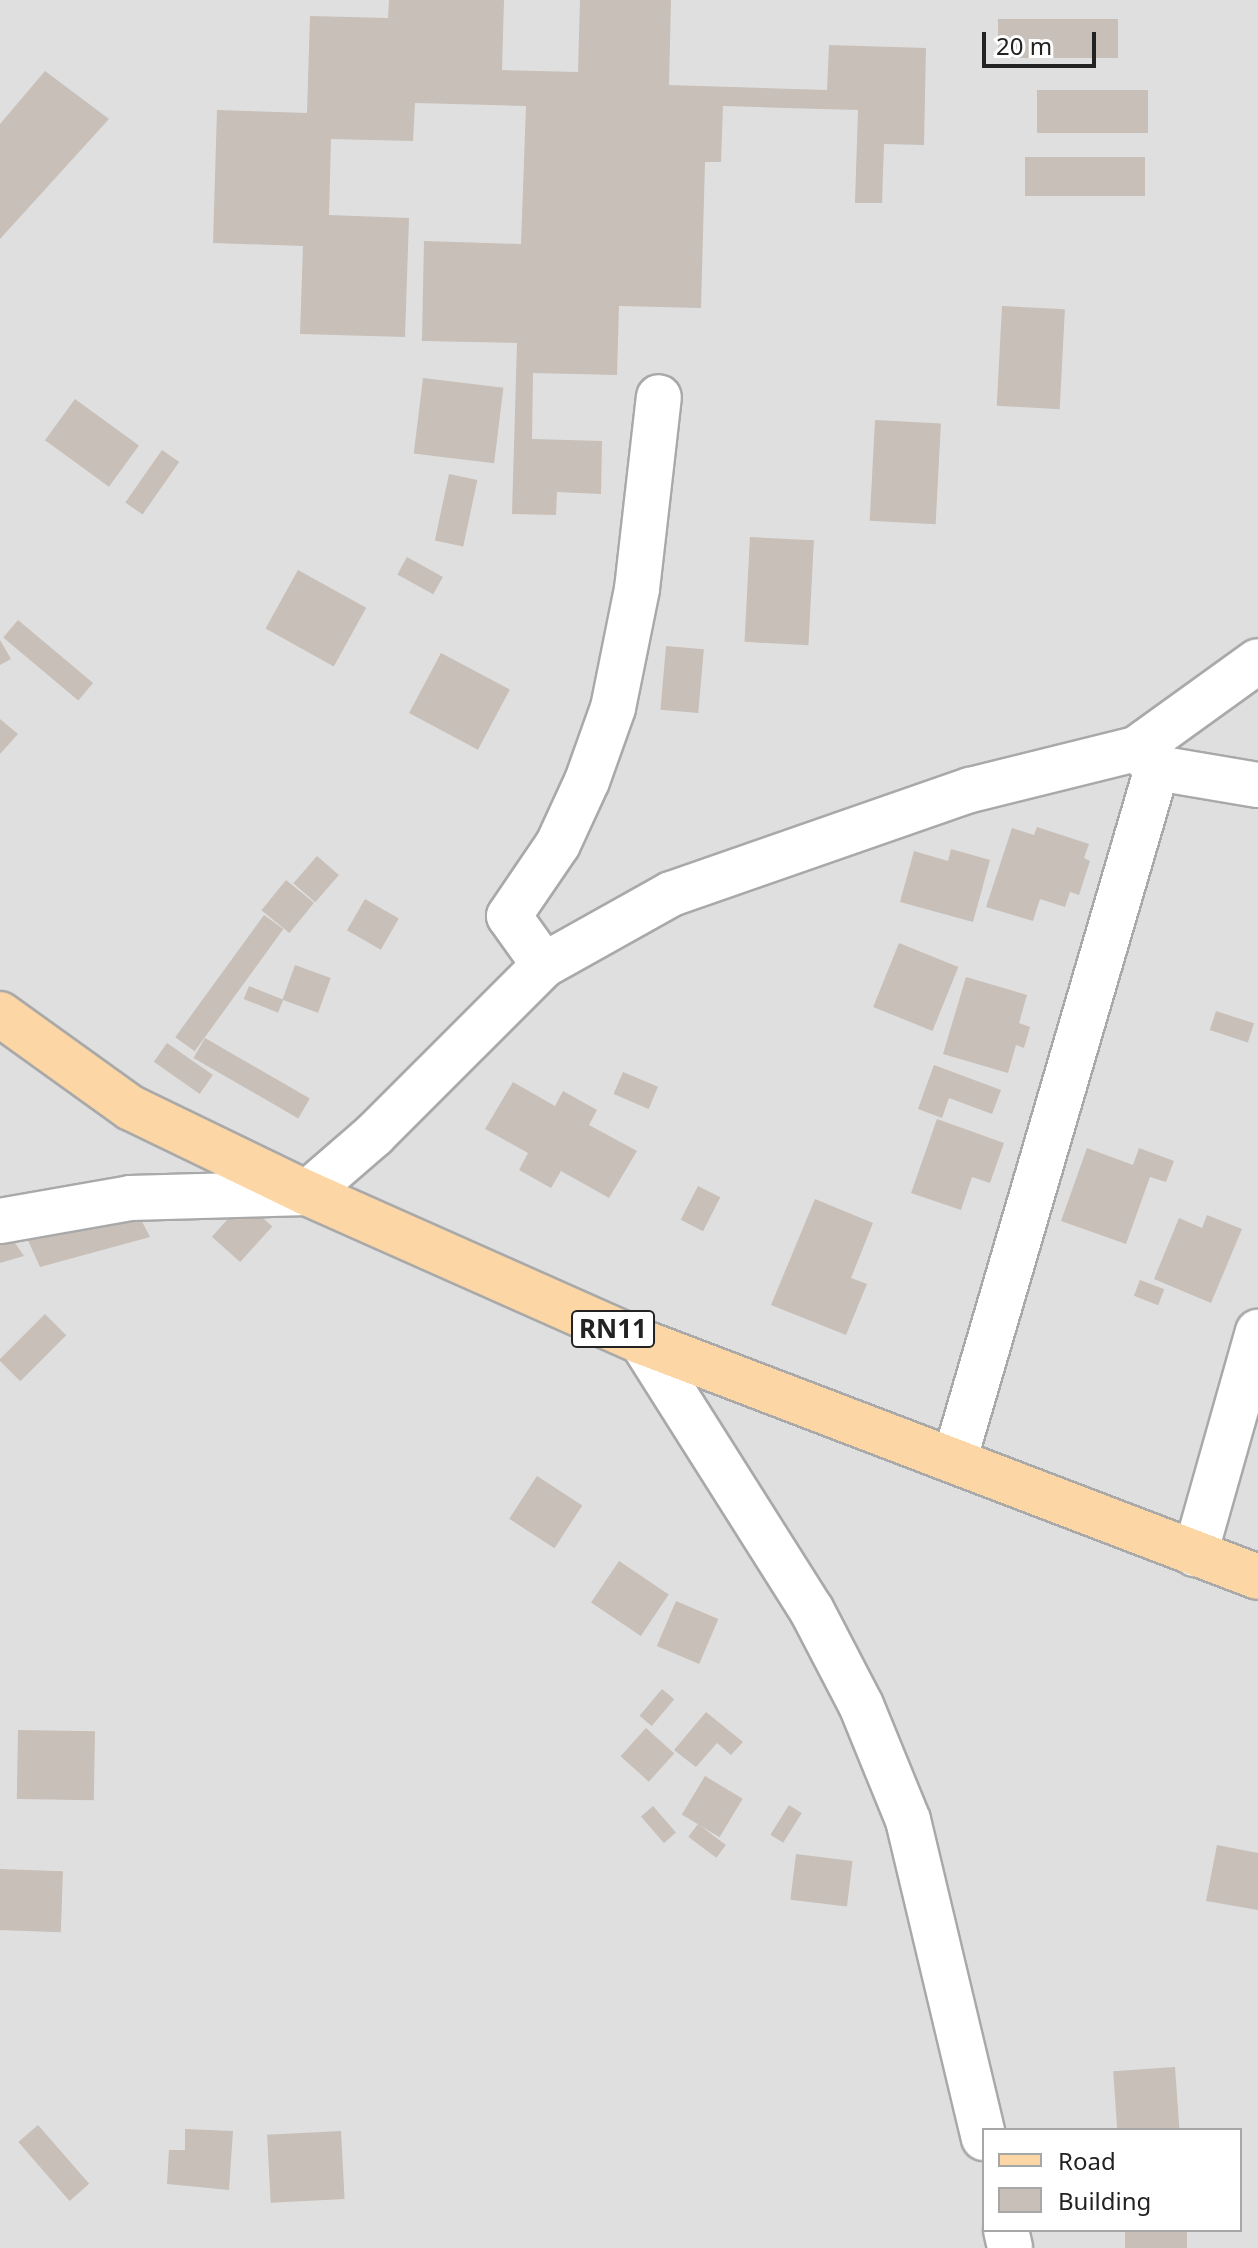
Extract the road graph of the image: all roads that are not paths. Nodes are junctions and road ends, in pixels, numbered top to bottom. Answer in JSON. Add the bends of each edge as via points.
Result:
{"nodes":[{"id":1,"x":659,"y":397,"type":"dead end"},
{"id":2,"x":1258,"y":661,"type":"edge"},
{"id":3,"x":1147,"y":759,"type":"junction"},
{"id":4,"x":1258,"y":785,"type":"edge"},
{"id":5,"x":544,"y":965,"type":"junction"},
{"id":6,"x":0,"y":1014,"type":"edge"},
{"id":7,"x":307,"y":1193,"type":"junction"},
{"id":8,"x":0,"y":1221,"type":"edge"},
{"id":9,"x":1258,"y":1332,"type":"edge"},
{"id":10,"x":642,"y":1342,"type":"junction"},
{"id":11,"x":955,"y":1458,"type":"junction"},
{"id":12,"x":1195,"y":1554,"type":"junction"},
{"id":13,"x":1258,"y":1577,"type":"edge"},
{"id":14,"x":982,"y":2130,"type":"edge"}],
"edges":[{"from":1,"to":5,"type":"street","via":[[637,589],[613,708],[558,844],[509,916]]},
{"from":2,"to":3,"type":"street"},
{"from":3,"to":4,"type":"street"},
{"from":3,"to":5,"type":"street","via":[[970,790],[671,894]]},
{"from":3,"to":11,"type":"street"},
{"from":5,"to":7,"type":"street","via":[[374,1135]]},
{"from":6,"to":7,"type":"main road","number":"RN11","via":[[131,1108]]},
{"from":7,"to":8,"type":"street","via":[[130,1198]]},
{"from":7,"to":10,"type":"main road","number":"RN11"},
{"from":9,"to":12,"type":"street"},
{"from":10,"to":11,"type":"main road","number":"RN11"},
{"from":10,"to":14,"type":"street","via":[[811,1609],[861,1705],[908,1820]]},
{"from":11,"to":12,"type":"main road","number":"RN11"},
{"from":12,"to":13,"type":"main road","number":"RN11"}]}
